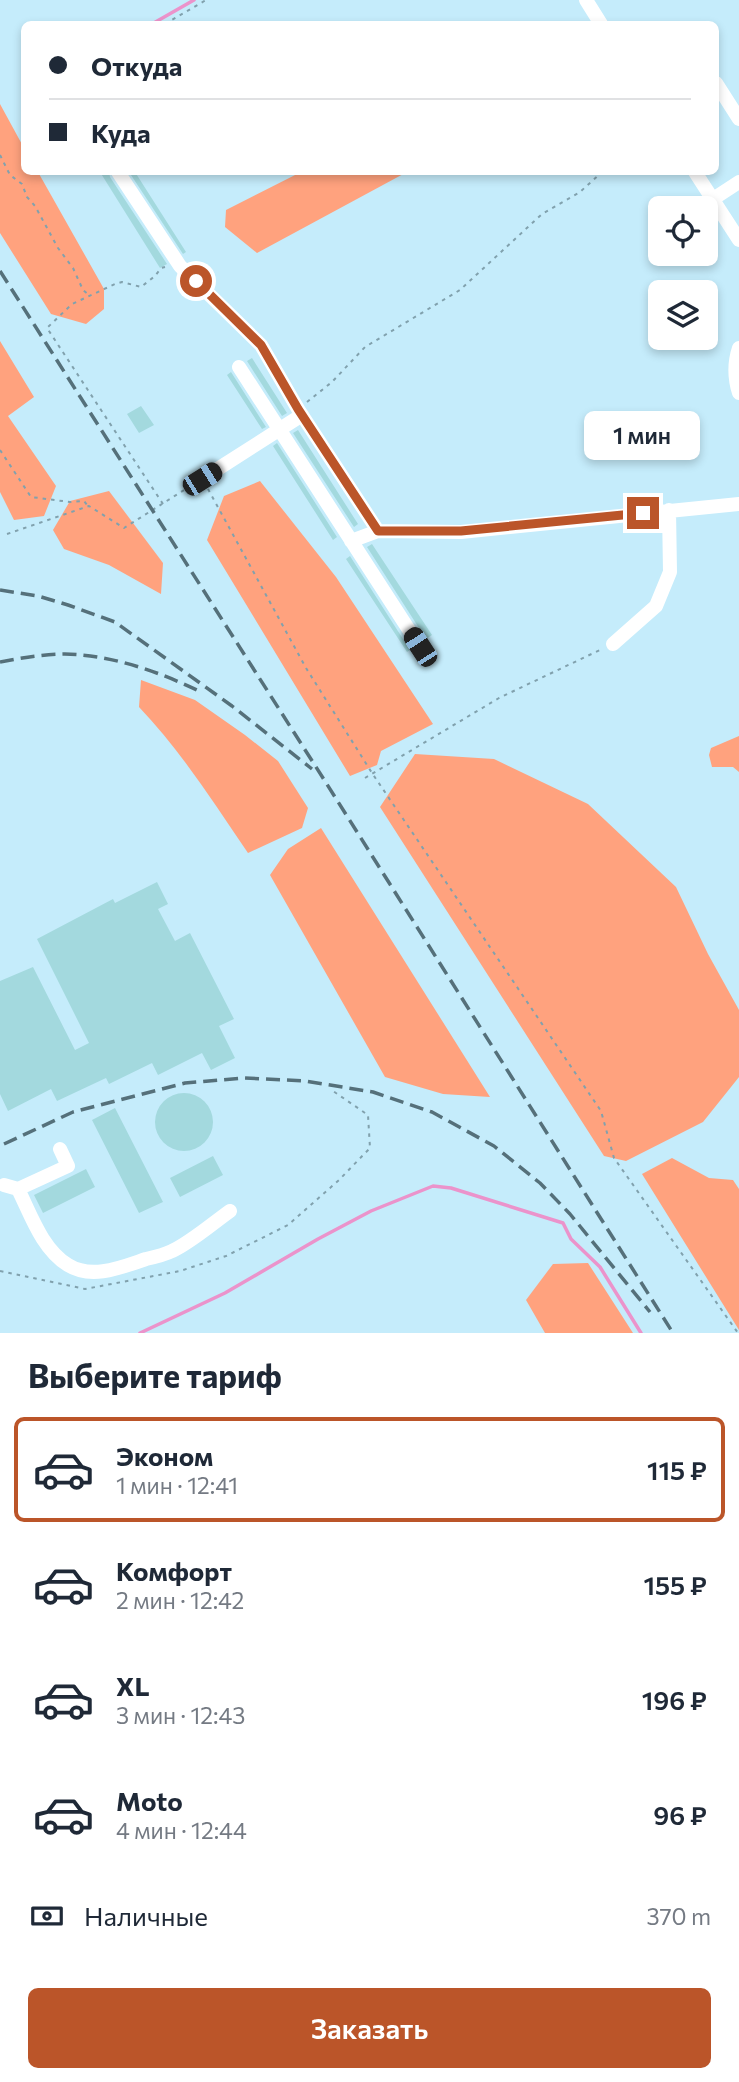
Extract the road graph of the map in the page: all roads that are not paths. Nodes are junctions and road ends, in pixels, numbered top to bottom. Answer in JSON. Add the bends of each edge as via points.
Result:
{"nodes":[{"id":1,"x":586,"y":0,"type":"edge"},
{"id":2,"x":599,"y":21,"type":"edge"},
{"id":3,"x":719,"y":88,"type":"edge"},
{"id":4,"x":739,"y":119,"type":"edge"},
{"id":5,"x":120,"y":175,"type":"edge"},
{"id":6,"x":697,"y":175,"type":"edge"},
{"id":7,"x":739,"y":182,"type":"edge"},
{"id":8,"x":711,"y":196,"type":"edge"},
{"id":9,"x":718,"y":196,"type":"edge"},
{"id":10,"x":718,"y":207,"type":"edge"},
{"id":11,"x":739,"y":240,"type":"edge"},
{"id":12,"x":739,"y":348,"type":"edge"},
{"id":13,"x":239,"y":367,"type":"dead end"},
{"id":14,"x":739,"y":393,"type":"edge"},
{"id":15,"x":300,"y":412,"type":"junction"},
{"id":16,"x":279,"y":430,"type":"junction"},
{"id":17,"x":202,"y":479,"type":"road end"},
{"id":18,"x":739,"y":504,"type":"edge"},
{"id":19,"x":669,"y":510,"type":"junction"},
{"id":20,"x":378,"y":531,"type":"junction"},
{"id":21,"x":351,"y":541,"type":"junction"},
{"id":22,"x":613,"y":644,"type":"road end"},
{"id":23,"x":420,"y":647,"type":"dead end"},
{"id":24,"x":60,"y":1149,"type":"dead end"},
{"id":25,"x":5,"y":1184,"type":"edge"},
{"id":26,"x":230,"y":1211,"type":"dead end"}],
"edges":[{"from":1,"to":2,"type":"street"},
{"from":3,"to":4,"type":"street"},
{"from":5,"to":15,"type":"street","via":[[180,266],[261,345]]},
{"from":6,"to":8,"type":"street"},
{"from":7,"to":9,"type":"street"},
{"from":10,"to":11,"type":"street"},
{"from":12,"to":14,"type":"street","via":[[734,362]]},
{"from":13,"to":16,"type":"street"},
{"from":15,"to":16,"type":"street"},
{"from":15,"to":20,"type":"street"},
{"from":16,"to":17,"type":"street"},
{"from":16,"to":21,"type":"street"},
{"from":18,"to":19,"type":"street"},
{"from":19,"to":20,"type":"street","via":[[461,531]]},
{"from":19,"to":22,"type":"street","via":[[670,572],[656,606]]},
{"from":20,"to":21,"type":"street"},
{"from":21,"to":23,"type":"street"},
{"from":24,"to":25,"type":"street","via":[[68,1166]]},
{"from":25,"to":26,"type":"street","via":[[54,1253],[68,1265],[93,1272],[173,1251]]}]}
